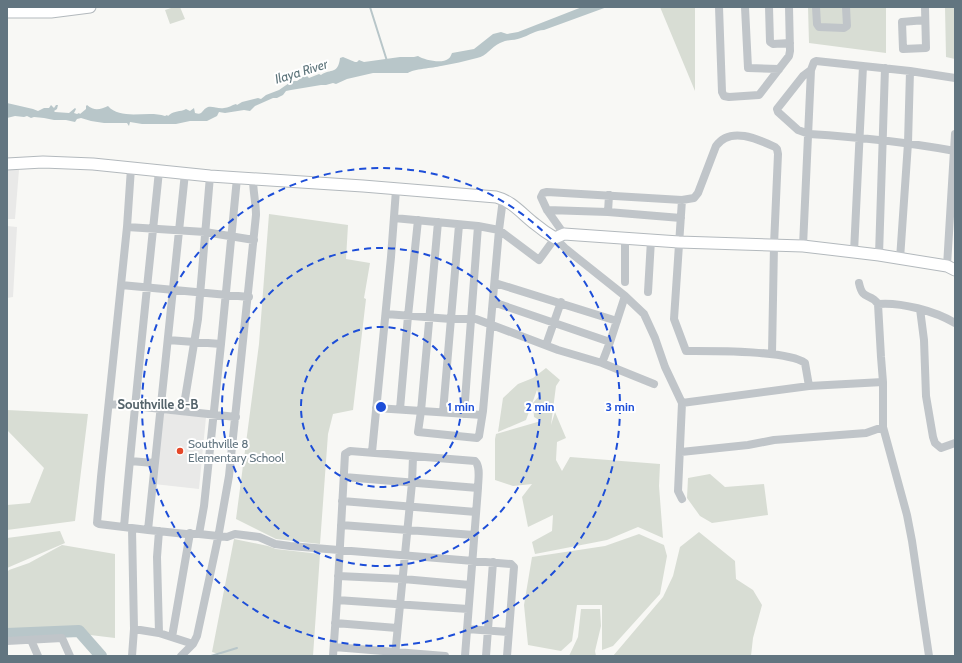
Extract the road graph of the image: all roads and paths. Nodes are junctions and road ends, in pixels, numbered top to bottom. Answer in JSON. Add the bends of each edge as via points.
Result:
{"nodes":[{"id":1,"x":89,"y":7,"type":"edge"},
{"id":2,"x":719,"y":7,"type":"edge"},
{"id":3,"x":745,"y":7,"type":"edge"},
{"id":4,"x":769,"y":7,"type":"edge"},
{"id":5,"x":789,"y":7,"type":"edge"},
{"id":6,"x":816,"y":7,"type":"edge"},
{"id":7,"x":846,"y":7,"type":"edge"},
{"id":8,"x":925,"y":7,"type":"edge"},
{"id":9,"x":7,"y":12,"type":"edge"},
{"id":10,"x":925,"y":20,"type":"junction"},
{"id":11,"x":790,"y":43,"type":"junction"},
{"id":12,"x":864,"y":66,"type":"junction"},
{"id":13,"x":885,"y":68,"type":"junction"},
{"id":14,"x":779,"y":69,"type":"junction"},
{"id":15,"x":811,"y":70,"type":"junction"},
{"id":16,"x":910,"y":71,"type":"junction"},
{"id":17,"x":955,"y":78,"type":"edge"},
{"id":18,"x":809,"y":134,"type":"junction"},
{"id":19,"x":955,"y":134,"type":"edge"},
{"id":20,"x":859,"y":137,"type":"junction"},
{"id":21,"x":883,"y":140,"type":"junction"},
{"id":22,"x":908,"y":144,"type":"junction"},
{"id":23,"x":954,"y":151,"type":"edge"},
{"id":24,"x":7,"y":164,"type":"edge"},
{"id":25,"x":130,"y":168,"type":"junction"},
{"id":26,"x":159,"y":171,"type":"junction"},
{"id":27,"x":185,"y":174,"type":"junction"},
{"id":28,"x":210,"y":176,"type":"junction"},
{"id":29,"x":237,"y":178,"type":"junction"},
{"id":30,"x":253,"y":179,"type":"junction"},
{"id":31,"x":396,"y":190,"type":"junction"},
{"id":32,"x":609,"y":195,"type":"junction"},
{"id":33,"x":504,"y":199,"type":"junction"},
{"id":34,"x":682,"y":200,"type":"junction"},
{"id":35,"x":547,"y":210,"type":"junction"},
{"id":36,"x":608,"y":212,"type":"junction"},
{"id":37,"x":394,"y":218,"type":"junction"},
{"id":38,"x":681,"y":218,"type":"junction"},
{"id":39,"x":418,"y":220,"type":"junction"},
{"id":40,"x":438,"y":222,"type":"junction"},
{"id":41,"x":459,"y":225,"type":"junction"},
{"id":42,"x":478,"y":226,"type":"junction"},
{"id":43,"x":127,"y":227,"type":"junction"},
{"id":44,"x":153,"y":229,"type":"junction"},
{"id":45,"x":179,"y":230,"type":"junction"},
{"id":46,"x":499,"y":230,"type":"junction"},
{"id":47,"x":205,"y":232,"type":"junction"},
{"id":48,"x":232,"y":236,"type":"junction"},
{"id":49,"x":560,"y":236,"type":"junction"},
{"id":50,"x":625,"y":239,"type":"junction"},
{"id":51,"x":254,"y":240,"type":"junction"},
{"id":52,"x":652,"y":240,"type":"junction"},
{"id":53,"x":679,"y":242,"type":"junction"},
{"id":54,"x":774,"y":245,"type":"junction"},
{"id":55,"x":803,"y":246,"type":"junction"},
{"id":56,"x":854,"y":252,"type":"junction"},
{"id":57,"x":879,"y":255,"type":"junction"},
{"id":58,"x":900,"y":259,"type":"junction"},
{"id":59,"x":951,"y":268,"type":"edge"},
{"id":60,"x":625,"y":282,"type":"dead end"},
{"id":61,"x":495,"y":283,"type":"junction"},
{"id":62,"x":859,"y":283,"type":"dead end"},
{"id":63,"x":121,"y":285,"type":"junction"},
{"id":64,"x":147,"y":288,"type":"junction"},
{"id":65,"x":174,"y":290,"type":"junction"},
{"id":66,"x":200,"y":292,"type":"junction"},
{"id":67,"x":648,"y":292,"type":"dead end"},
{"id":68,"x":225,"y":294,"type":"junction"},
{"id":69,"x":625,"y":296,"type":"junction"},
{"id":70,"x":249,"y":297,"type":"junction"},
{"id":71,"x":493,"y":302,"type":"junction"},
{"id":72,"x":561,"y":302,"type":"junction"},
{"id":73,"x":878,"y":304,"type":"junction"},
{"id":74,"x":920,"y":309,"type":"junction"},
{"id":75,"x":386,"y":314,"type":"junction"},
{"id":76,"x":408,"y":316,"type":"junction"},
{"id":77,"x":429,"y":318,"type":"junction"},
{"id":78,"x":451,"y":319,"type":"junction"},
{"id":79,"x":471,"y":319,"type":"junction"},
{"id":80,"x":617,"y":320,"type":"junction"},
{"id":81,"x":955,"y":323,"type":"edge"},
{"id":82,"x":491,"y":324,"type":"junction"},
{"id":83,"x":554,"y":324,"type":"junction"},
{"id":84,"x":168,"y":340,"type":"junction"},
{"id":85,"x":193,"y":342,"type":"junction"},
{"id":86,"x":610,"y":342,"type":"junction"},
{"id":87,"x":221,"y":344,"type":"junction"},
{"id":88,"x":546,"y":345,"type":"junction"},
{"id":89,"x":772,"y":354,"type":"junction"},
{"id":90,"x":602,"y":363,"type":"junction"},
{"id":91,"x":883,"y":382,"type":"junction"},
{"id":92,"x":654,"y":384,"type":"dead end"},
{"id":93,"x":809,"y":386,"type":"junction"},
{"id":94,"x":682,"y":403,"type":"junction"},
{"id":95,"x":109,"y":404,"type":"junction"},
{"id":96,"x":134,"y":406,"type":"junction"},
{"id":97,"x":160,"y":408,"type":"junction"},
{"id":98,"x":376,"y":408,"type":"junction"},
{"id":99,"x":400,"y":409,"type":"junction"},
{"id":100,"x":183,"y":411,"type":"junction"},
{"id":101,"x":421,"y":411,"type":"junction"},
{"id":102,"x":443,"y":412,"type":"junction"},
{"id":103,"x":213,"y":414,"type":"junction"},
{"id":104,"x":464,"y":414,"type":"junction"},
{"id":105,"x":482,"y":415,"type":"junction"},
{"id":106,"x":236,"y":417,"type":"junction"},
{"id":107,"x":883,"y":427,"type":"junction"},
{"id":108,"x":955,"y":443,"type":"edge"},
{"id":109,"x":372,"y":452,"type":"junction"},
{"id":110,"x":681,"y":452,"type":"junction"},
{"id":111,"x":412,"y":457,"type":"junction"},
{"id":112,"x":130,"y":462,"type":"junction"},
{"id":113,"x":154,"y":463,"type":"junction"},
{"id":114,"x":344,"y":477,"type":"junction"},
{"id":115,"x":412,"y":483,"type":"junction"},
{"id":116,"x":478,"y":488,"type":"junction"},
{"id":117,"x":682,"y":499,"type":"dead end"},
{"id":118,"x":342,"y":502,"type":"junction"},
{"id":119,"x":409,"y":506,"type":"junction"},
{"id":120,"x":476,"y":512,"type":"junction"},
{"id":121,"x":341,"y":525,"type":"junction"},
{"id":122,"x":124,"y":527,"type":"junction"},
{"id":123,"x":132,"y":529,"type":"junction"},
{"id":124,"x":148,"y":530,"type":"junction"},
{"id":125,"x":407,"y":530,"type":"junction"},
{"id":126,"x":159,"y":531,"type":"junction"},
{"id":127,"x":190,"y":533,"type":"junction"},
{"id":128,"x":199,"y":534,"type":"junction"},
{"id":129,"x":474,"y":535,"type":"junction"},
{"id":130,"x":218,"y":536,"type":"junction"},
{"id":131,"x":340,"y":551,"type":"junction"},
{"id":132,"x":405,"y":555,"type":"junction"},
{"id":133,"x":472,"y":560,"type":"junction"},
{"id":134,"x":493,"y":562,"type":"junction"},
{"id":135,"x":338,"y":576,"type":"junction"},
{"id":136,"x":403,"y":579,"type":"junction"},
{"id":137,"x":470,"y":585,"type":"junction"},
{"id":138,"x":337,"y":600,"type":"junction"},
{"id":139,"x":400,"y":604,"type":"junction"},
{"id":140,"x":468,"y":610,"type":"junction"},
{"id":141,"x":335,"y":623,"type":"junction"},
{"id":142,"x":397,"y":628,"type":"junction"},
{"id":143,"x":134,"y":629,"type":"junction"},
{"id":144,"x":467,"y":629,"type":"junction"},
{"id":145,"x":488,"y":631,"type":"junction"},
{"id":146,"x":508,"y":632,"type":"junction"},
{"id":147,"x":159,"y":633,"type":"junction"},
{"id":148,"x":172,"y":637,"type":"junction"},
{"id":149,"x":30,"y":640,"type":"junction"},
{"id":150,"x":7,"y":641,"type":"edge"},
{"id":151,"x":193,"y":644,"type":"junction"},
{"id":152,"x":334,"y":647,"type":"junction"},
{"id":153,"x":395,"y":654,"type":"edge"},
{"id":154,"x":38,"y":656,"type":"edge"},
{"id":155,"x":70,"y":656,"type":"edge"},
{"id":156,"x":132,"y":656,"type":"edge"},
{"id":157,"x":181,"y":656,"type":"edge"},
{"id":158,"x":333,"y":656,"type":"edge"},
{"id":159,"x":445,"y":656,"type":"edge"},
{"id":160,"x":465,"y":656,"type":"edge"},
{"id":161,"x":486,"y":656,"type":"edge"},
{"id":162,"x":507,"y":656,"type":"edge"},
{"id":163,"x":930,"y":656,"type":"edge"}],
"edges":[{"from":1,"to":9,"type":"street","via":[[51,12]]},
{"from":2,"to":14,"type":"street","via":[[724,96],[759,95]]},
{"from":3,"to":14,"type":"street","via":[[748,68]]},
{"from":4,"to":11,"type":"street","via":[[771,43]]},
{"from":5,"to":11,"type":"street"},
{"from":6,"to":7,"type":"street","via":[[818,27],[844,28],[847,26]]},
{"from":8,"to":10,"type":"street"},
{"from":10,"to":10,"type":"street","via":[[902,22],[903,49],[926,48]]},
{"from":11,"to":14,"type":"street","via":[[788,56]]},
{"from":12,"to":13,"type":"street"},
{"from":12,"to":15,"type":"street","via":[[816,61],[812,64]]},
{"from":12,"to":20,"type":"street"},
{"from":13,"to":16,"type":"street"},
{"from":13,"to":21,"type":"street"},
{"from":15,"to":18,"type":"street"},
{"from":15,"to":18,"type":"street","via":[[803,76],[777,109],[795,128]]},
{"from":16,"to":17,"type":"street"},
{"from":16,"to":22,"type":"street"},
{"from":18,"to":20,"type":"street"},
{"from":18,"to":55,"type":"street"},
{"from":19,"to":23,"type":"street"},
{"from":20,"to":21,"type":"street"},
{"from":20,"to":56,"type":"street"},
{"from":21,"to":22,"type":"street"},
{"from":21,"to":57,"type":"street"},
{"from":22,"to":23,"type":"street"},
{"from":22,"to":58,"type":"street"},
{"from":23,"to":59,"type":"street"},
{"from":24,"to":25,"type":"street","via":[[76,163]]},
{"from":25,"to":26,"type":"street"},
{"from":25,"to":43,"type":"street"},
{"from":26,"to":27,"type":"street"},
{"from":26,"to":44,"type":"street"},
{"from":27,"to":28,"type":"street"},
{"from":27,"to":45,"type":"street"},
{"from":28,"to":29,"type":"street"},
{"from":28,"to":47,"type":"street"},
{"from":29,"to":30,"type":"street"},
{"from":29,"to":48,"type":"street"},
{"from":30,"to":31,"type":"street"},
{"from":30,"to":51,"type":"street","via":[[256,215]]},
{"from":31,"to":33,"type":"street"},
{"from":31,"to":37,"type":"street"},
{"from":32,"to":34,"type":"street"},
{"from":32,"to":35,"type":"street","via":[[547,192],[541,197]]},
{"from":32,"to":36,"type":"street"},
{"from":33,"to":46,"type":"street"},
{"from":33,"to":49,"type":"street"},
{"from":34,"to":38,"type":"street"},
{"from":34,"to":54,"type":"street","via":[[697,195],[716,146],[724,138],[745,136],[775,147],[778,154]]},
{"from":35,"to":36,"type":"street"},
{"from":35,"to":49,"type":"street"},
{"from":36,"to":38,"type":"street"},
{"from":37,"to":39,"type":"street"},
{"from":37,"to":75,"type":"street"},
{"from":38,"to":53,"type":"street"},
{"from":39,"to":40,"type":"street"},
{"from":39,"to":76,"type":"street"},
{"from":40,"to":41,"type":"street"},
{"from":40,"to":77,"type":"street"},
{"from":41,"to":42,"type":"street"},
{"from":41,"to":78,"type":"street"},
{"from":42,"to":46,"type":"street"},
{"from":42,"to":79,"type":"street"},
{"from":43,"to":44,"type":"street"},
{"from":43,"to":63,"type":"street"},
{"from":44,"to":45,"type":"street"},
{"from":44,"to":64,"type":"street"},
{"from":45,"to":47,"type":"street"},
{"from":45,"to":65,"type":"street"},
{"from":46,"to":49,"type":"street","via":[[539,260]]},
{"from":46,"to":61,"type":"street"},
{"from":47,"to":48,"type":"street"},
{"from":47,"to":66,"type":"street"},
{"from":48,"to":51,"type":"street"},
{"from":48,"to":68,"type":"street"},
{"from":49,"to":50,"type":"street"},
{"from":49,"to":69,"type":"street","via":[[566,249]]},
{"from":50,"to":52,"type":"street"},
{"from":50,"to":60,"type":"street"},
{"from":51,"to":70,"type":"street"},
{"from":52,"to":53,"type":"street"},
{"from":52,"to":67,"type":"street"},
{"from":53,"to":54,"type":"street"},
{"from":53,"to":89,"type":"street","via":[[674,320],[686,351]]},
{"from":54,"to":55,"type":"street"},
{"from":54,"to":89,"type":"street"},
{"from":55,"to":56,"type":"street"},
{"from":56,"to":57,"type":"street"},
{"from":57,"to":58,"type":"street"},
{"from":58,"to":59,"type":"street"},
{"from":61,"to":71,"type":"street"},
{"from":61,"to":72,"type":"street"},
{"from":62,"to":73,"type":"street","via":[[863,295],[875,299]]},
{"from":63,"to":64,"type":"street"},
{"from":63,"to":95,"type":"street"},
{"from":64,"to":65,"type":"street"},
{"from":64,"to":96,"type":"street"},
{"from":65,"to":66,"type":"street"},
{"from":65,"to":84,"type":"street"},
{"from":66,"to":68,"type":"street"},
{"from":66,"to":85,"type":"street"},
{"from":68,"to":70,"type":"street"},
{"from":68,"to":87,"type":"street"},
{"from":69,"to":80,"type":"street"},
{"from":69,"to":94,"type":"street","via":[[644,314]]},
{"from":70,"to":106,"type":"street"},
{"from":71,"to":82,"type":"street"},
{"from":71,"to":83,"type":"street"},
{"from":72,"to":80,"type":"street"},
{"from":72,"to":83,"type":"street"},
{"from":73,"to":74,"type":"street","via":[[896,304]]},
{"from":73,"to":91,"type":"street"},
{"from":74,"to":81,"type":"street","via":[[941,315]]},
{"from":74,"to":108,"type":"street","via":[[926,396],[933,437],[941,448]]},
{"from":75,"to":76,"type":"street"},
{"from":75,"to":98,"type":"street"},
{"from":76,"to":77,"type":"street"},
{"from":76,"to":99,"type":"street"},
{"from":77,"to":78,"type":"street"},
{"from":77,"to":101,"type":"street"},
{"from":78,"to":79,"type":"street"},
{"from":78,"to":102,"type":"street"},
{"from":79,"to":82,"type":"street"},
{"from":79,"to":104,"type":"street"},
{"from":80,"to":86,"type":"street"},
{"from":82,"to":88,"type":"street"},
{"from":82,"to":105,"type":"street"},
{"from":83,"to":86,"type":"street"},
{"from":83,"to":88,"type":"street"},
{"from":84,"to":85,"type":"street"},
{"from":84,"to":97,"type":"street"},
{"from":85,"to":87,"type":"street"},
{"from":85,"to":100,"type":"street"},
{"from":86,"to":90,"type":"street"},
{"from":87,"to":103,"type":"street"},
{"from":88,"to":90,"type":"street"},
{"from":89,"to":93,"type":"street","via":[[795,358],[806,363]]},
{"from":90,"to":92,"type":"street"},
{"from":91,"to":93,"type":"street"},
{"from":91,"to":107,"type":"street"},
{"from":93,"to":94,"type":"street"},
{"from":94,"to":110,"type":"street"},
{"from":95,"to":96,"type":"street"},
{"from":95,"to":122,"type":"street","via":[[97,520],[99,524]]},
{"from":96,"to":97,"type":"street"},
{"from":96,"to":112,"type":"street"},
{"from":97,"to":100,"type":"street"},
{"from":97,"to":113,"type":"street"},
{"from":98,"to":99,"type":"street"},
{"from":98,"to":109,"type":"street"},
{"from":99,"to":101,"type":"street"},
{"from":100,"to":103,"type":"street"},
{"from":101,"to":102,"type":"street"},
{"from":101,"to":105,"type":"street","via":[[418,432],[474,438],[479,436]]},
{"from":102,"to":104,"type":"street"},
{"from":103,"to":106,"type":"street"},
{"from":103,"to":128,"type":"street"},
{"from":104,"to":105,"type":"street"},
{"from":106,"to":130,"type":"street"},
{"from":107,"to":110,"type":"street","via":[[866,433],[774,440]]},
{"from":107,"to":163,"type":"street","via":[[912,539]]},
{"from":109,"to":111,"type":"street"},
{"from":109,"to":114,"type":"street","via":[[347,452]]},
{"from":110,"to":117,"type":"street","via":[[678,491]]},
{"from":111,"to":115,"type":"street"},
{"from":111,"to":116,"type":"street","via":[[475,461],[478,467]]},
{"from":112,"to":113,"type":"street"},
{"from":112,"to":122,"type":"street"},
{"from":113,"to":124,"type":"street"},
{"from":114,"to":115,"type":"street"},
{"from":114,"to":118,"type":"street"},
{"from":115,"to":116,"type":"street"},
{"from":115,"to":119,"type":"street"},
{"from":116,"to":120,"type":"street"},
{"from":118,"to":119,"type":"street"},
{"from":118,"to":121,"type":"street"},
{"from":119,"to":120,"type":"street"},
{"from":119,"to":125,"type":"street"},
{"from":120,"to":129,"type":"street"},
{"from":121,"to":125,"type":"street"},
{"from":121,"to":131,"type":"street"},
{"from":122,"to":123,"type":"street"},
{"from":123,"to":124,"type":"street"},
{"from":123,"to":143,"type":"street"},
{"from":124,"to":126,"type":"street"},
{"from":125,"to":129,"type":"street"},
{"from":125,"to":132,"type":"street"},
{"from":126,"to":127,"type":"street"},
{"from":126,"to":147,"type":"street"},
{"from":127,"to":128,"type":"street"},
{"from":127,"to":148,"type":"street"},
{"from":128,"to":130,"type":"street"},
{"from":129,"to":133,"type":"street"},
{"from":130,"to":131,"type":"street","via":[[227,537],[235,534],[259,537],[275,544]]},
{"from":130,"to":151,"type":"street","via":[[197,636]]},
{"from":131,"to":132,"type":"street"},
{"from":131,"to":135,"type":"street"},
{"from":132,"to":133,"type":"street"},
{"from":132,"to":136,"type":"street"},
{"from":133,"to":134,"type":"street"},
{"from":133,"to":137,"type":"street"},
{"from":134,"to":145,"type":"street"},
{"from":134,"to":146,"type":"street","via":[[511,564],[514,567]]},
{"from":135,"to":136,"type":"street"},
{"from":135,"to":138,"type":"street"},
{"from":136,"to":137,"type":"street"},
{"from":136,"to":139,"type":"street"},
{"from":137,"to":140,"type":"street"},
{"from":138,"to":139,"type":"street"},
{"from":138,"to":141,"type":"street"},
{"from":139,"to":140,"type":"street"},
{"from":139,"to":142,"type":"street"},
{"from":140,"to":144,"type":"street"},
{"from":141,"to":142,"type":"street"},
{"from":141,"to":152,"type":"street"},
{"from":142,"to":153,"type":"street"},
{"from":143,"to":147,"type":"street"},
{"from":143,"to":156,"type":"street"},
{"from":144,"to":145,"type":"street"},
{"from":144,"to":160,"type":"street"},
{"from":145,"to":146,"type":"street"},
{"from":145,"to":161,"type":"street"},
{"from":146,"to":162,"type":"street"},
{"from":147,"to":148,"type":"street"},
{"from":148,"to":151,"type":"street"},
{"from":149,"to":150,"type":"street"},
{"from":149,"to":154,"type":"street"},
{"from":149,"to":155,"type":"street","via":[[62,638]]},
{"from":151,"to":157,"type":"street"},
{"from":152,"to":153,"type":"street"},
{"from":152,"to":158,"type":"street"},
{"from":153,"to":159,"type":"street"}]}
